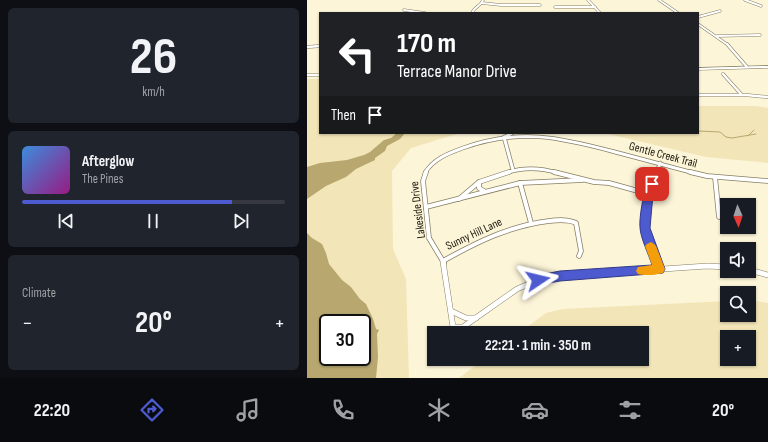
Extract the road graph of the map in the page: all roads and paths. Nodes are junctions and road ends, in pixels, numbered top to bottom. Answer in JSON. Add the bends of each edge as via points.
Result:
{"nodes":[{"id":1,"x":483,"y":0,"type":"edge"},
{"id":2,"x":588,"y":0,"type":"edge"},
{"id":3,"x":659,"y":0,"type":"edge"},
{"id":4,"x":745,"y":0,"type":"edge"},
{"id":5,"x":482,"y":3,"type":"junction"},
{"id":6,"x":540,"y":5,"type":"dead end"},
{"id":7,"x":761,"y":6,"type":"dead end"},
{"id":8,"x":555,"y":7,"type":"dead end"},
{"id":9,"x":595,"y":7,"type":"junction"},
{"id":10,"x":404,"y":10,"type":"dead end"},
{"id":11,"x":720,"y":11,"type":"dead end"},
{"id":12,"x":418,"y":12,"type":"edge"},
{"id":13,"x":472,"y":12,"type":"edge"},
{"id":14,"x":599,"y":12,"type":"edge"},
{"id":15,"x":677,"y":12,"type":"edge"},
{"id":16,"x":699,"y":17,"type":"edge"},
{"id":17,"x":699,"y":25,"type":"edge"},
{"id":18,"x":760,"y":35,"type":"dead end"},
{"id":19,"x":717,"y":36,"type":"junction"},
{"id":20,"x":319,"y":46,"type":"edge"},
{"id":21,"x":307,"y":47,"type":"edge"},
{"id":22,"x":747,"y":67,"type":"junction"},
{"id":23,"x":768,"y":67,"type":"edge"},
{"id":24,"x":699,"y":69,"type":"edge"},
{"id":25,"x":723,"y":74,"type":"dead end"},
{"id":26,"x":307,"y":75,"type":"edge"},
{"id":27,"x":319,"y":75,"type":"edge"},
{"id":28,"x":699,"y":95,"type":"edge"},
{"id":29,"x":741,"y":95,"type":"junction"},
{"id":30,"x":768,"y":97,"type":"edge"},
{"id":31,"x":510,"y":134,"type":"edge"},
{"id":32,"x":552,"y":134,"type":"edge"},
{"id":33,"x":504,"y":137,"type":"junction"},
{"id":34,"x":556,"y":137,"type":"junction"},
{"id":35,"x":660,"y":163,"type":"junction"},
{"id":36,"x":513,"y":170,"type":"junction"},
{"id":37,"x":556,"y":172,"type":"junction"},
{"id":38,"x":424,"y":174,"type":"joint"},
{"id":39,"x":715,"y":177,"type":"junction"},
{"id":40,"x":555,"y":180,"type":"junction"},
{"id":41,"x":586,"y":180,"type":"junction"},
{"id":42,"x":768,"y":181,"type":"edge"},
{"id":43,"x":479,"y":182,"type":"junction"},
{"id":44,"x":520,"y":183,"type":"junction"},
{"id":45,"x":484,"y":191,"type":"junction"},
{"id":46,"x":649,"y":194,"type":"junction"},
{"id":47,"x":459,"y":198,"type":"junction"},
{"id":48,"x":426,"y":208,"type":"junction"},
{"id":49,"x":719,"y":217,"type":"dead end"},
{"id":50,"x":531,"y":223,"type":"junction"},
{"id":51,"x":579,"y":256,"type":"dead end"},
{"id":52,"x":443,"y":261,"type":"junction"},
{"id":53,"x":720,"y":267,"type":"edge"},
{"id":54,"x":659,"y":269,"type":"junction"},
{"id":55,"x":756,"y":272,"type":"edge"},
{"id":56,"x":768,"y":275,"type":"edge"},
{"id":57,"x":451,"y":311,"type":"junction"},
{"id":58,"x":477,"y":318,"type":"junction"}],
"edges":[{"from":1,"to":5,"type":"street"},
{"from":2,"to":9,"type":"street"},
{"from":3,"to":15,"type":"street"},
{"from":4,"to":7,"type":"street"},
{"from":5,"to":6,"type":"street"},
{"from":5,"to":13,"type":"street"},
{"from":8,"to":9,"type":"street"},
{"from":9,"to":14,"type":"street"},
{"from":10,"to":12,"type":"street"},
{"from":11,"to":16,"type":"street"},
{"from":17,"to":19,"type":"street"},
{"from":18,"to":19,"type":"street"},
{"from":19,"to":22,"type":"street","via":[[733,49]]},
{"from":20,"to":21,"type":"street"},
{"from":22,"to":23,"type":"main road"},
{"from":22,"to":24,"type":"main road"},
{"from":25,"to":29,"type":"street"},
{"from":26,"to":27,"type":"main road"},
{"from":28,"to":29,"type":"street"},
{"from":29,"to":30,"type":"street"},
{"from":31,"to":33,"type":"street","name":"Gentle Creek Trail"},
{"from":32,"to":34,"type":"street","name":"Gentle Creek Trail"},
{"from":33,"to":34,"type":"street","name":"Gentle Creek Trail"},
{"from":33,"to":36,"type":"street"},
{"from":33,"to":38,"type":"street","name":"Gentle Creek Trail","via":[[447,154],[433,163]]},
{"from":34,"to":35,"type":"street","name":"Gentle Creek Trail"},
{"from":35,"to":39,"type":"street","name":"Gentle Creek Trail"},
{"from":35,"to":46,"type":"street"},
{"from":36,"to":37,"type":"street","via":[[540,169]]},
{"from":36,"to":43,"type":"street"},
{"from":37,"to":40,"type":"street","via":[[558,177]]},
{"from":37,"to":41,"type":"street"},
{"from":38,"to":48,"type":"street","name":"Lakeside Drive"},
{"from":39,"to":42,"type":"street","name":"Gentle Creek Trail"},
{"from":39,"to":49,"type":"street"},
{"from":40,"to":41,"type":"street"},
{"from":40,"to":44,"type":"street"},
{"from":41,"to":46,"type":"street","via":[[609,183]]},
{"from":43,"to":45,"type":"street","via":[[479,188]]},
{"from":43,"to":47,"type":"street"},
{"from":44,"to":45,"type":"street"},
{"from":44,"to":50,"type":"street"},
{"from":45,"to":47,"type":"street"},
{"from":46,"to":54,"type":"street","via":[[645,228]]},
{"from":47,"to":48,"type":"street"},
{"from":48,"to":52,"type":"street","name":"Lakeside Drive","via":[[429,238]]},
{"from":50,"to":51,"type":"street","name":"Sunny Hill Lane","via":[[576,223],[581,251]]},
{"from":50,"to":52,"type":"street","name":"Sunny Hill Lane","via":[[486,237]]},
{"from":52,"to":57,"type":"street","name":"Lakeside Drive"},
{"from":53,"to":54,"type":"street"},
{"from":54,"to":58,"type":"street","via":[[538,280],[517,289]]},
{"from":55,"to":56,"type":"street"},
{"from":57,"to":58,"type":"street","via":[[466,318]]},
{"from":57,"to":58,"type":"street","name":"Lakeside Drive","via":[[453,327],[463,327]]}]}
